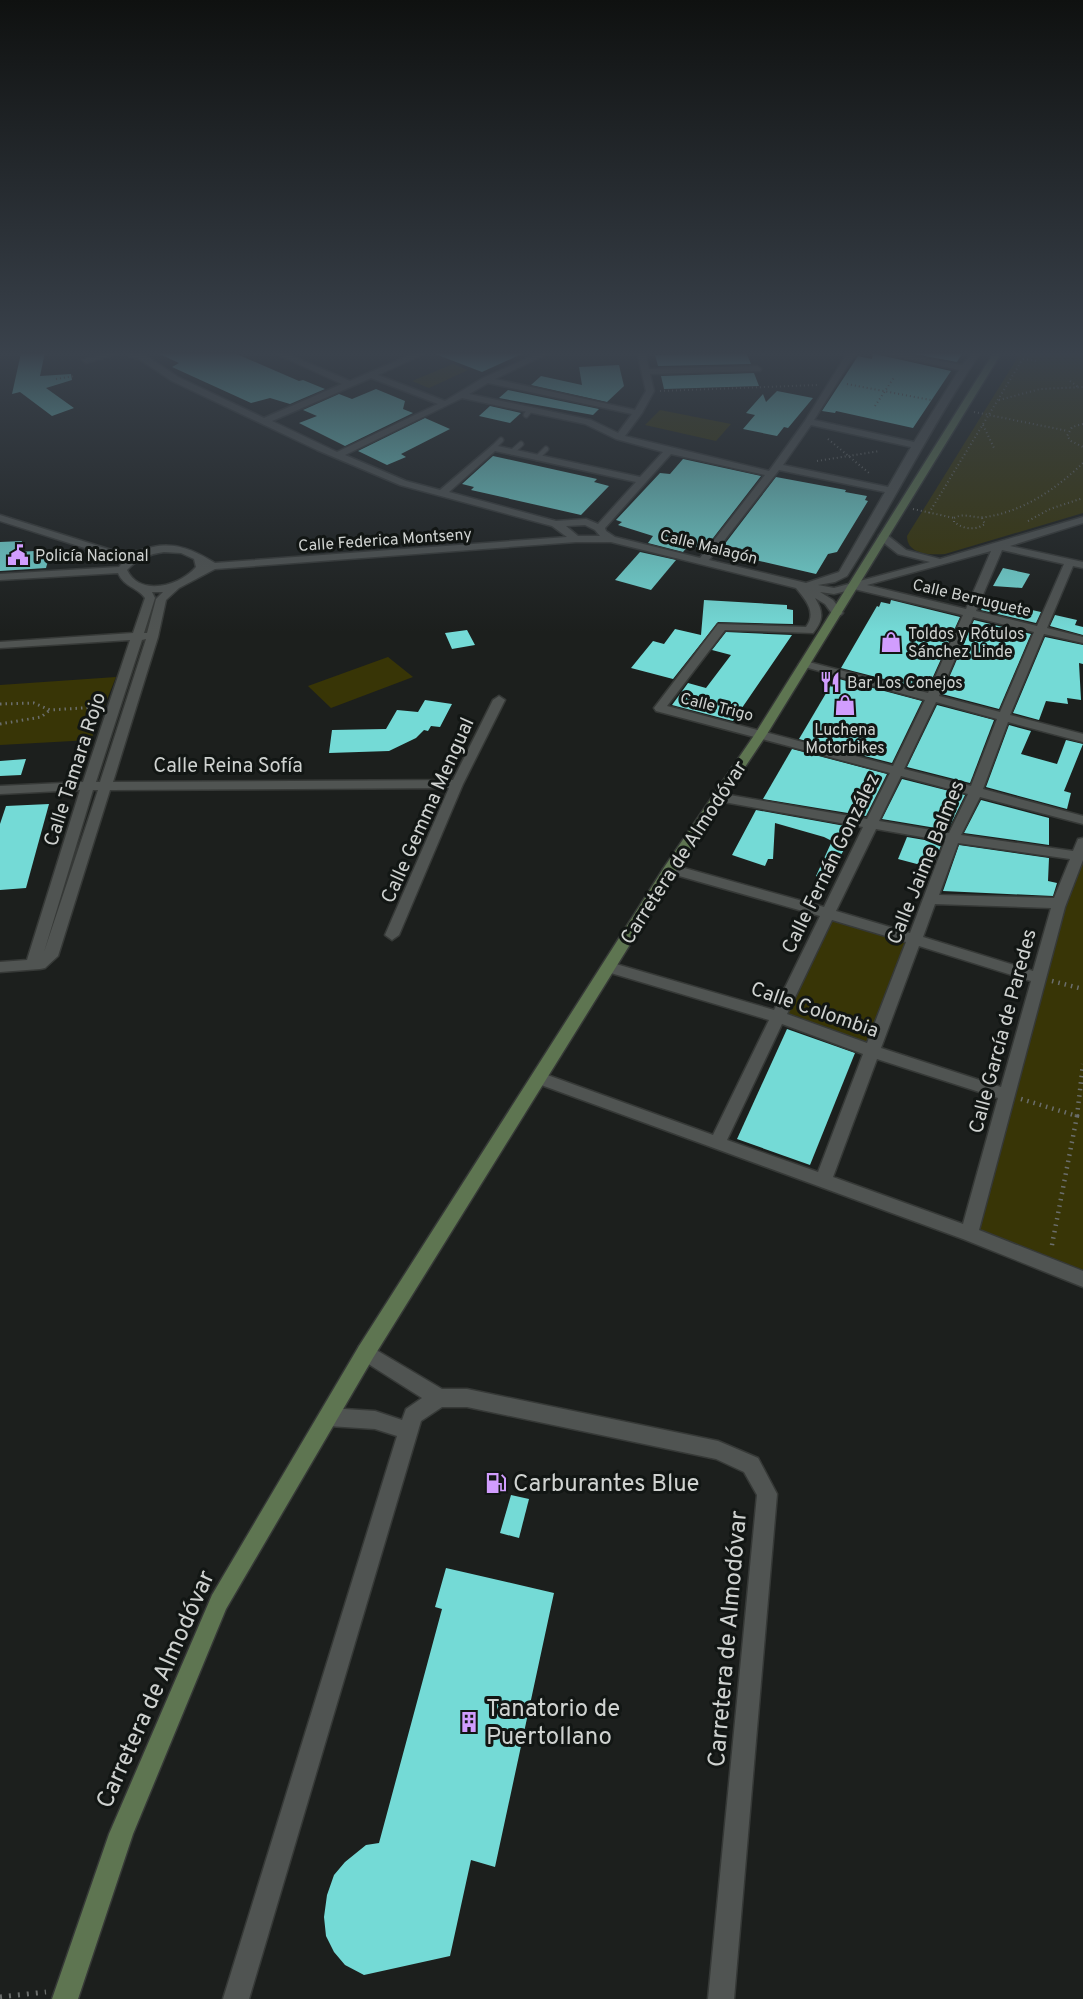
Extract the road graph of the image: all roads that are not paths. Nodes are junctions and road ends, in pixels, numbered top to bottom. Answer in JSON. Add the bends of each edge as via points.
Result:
{"nodes":[{"id":1,"x":317,"y":445,"type":"edge"},
{"id":2,"x":358,"y":445,"type":"edge"},
{"id":3,"x":496,"y":445,"type":"edge"},
{"id":4,"x":520,"y":445,"type":"edge"},
{"id":5,"x":649,"y":445,"type":"edge"},
{"id":6,"x":793,"y":445,"type":"edge"},
{"id":7,"x":917,"y":445,"type":"edge"},
{"id":8,"x":940,"y":445,"type":"edge"},
{"id":9,"x":493,"y":448,"type":"junction"},
{"id":10,"x":546,"y":449,"type":"dead end"},
{"id":11,"x":669,"y":451,"type":"junction"},
{"id":12,"x":512,"y":452,"type":"junction"},
{"id":13,"x":337,"y":455,"type":"junction"},
{"id":14,"x":537,"y":458,"type":"junction"},
{"id":15,"x":775,"y":470,"type":"junction"},
{"id":16,"x":643,"y":481,"type":"junction"},
{"id":17,"x":890,"y":490,"type":"junction"},
{"id":18,"x":441,"y":494,"type":"junction"},
{"id":19,"x":0,"y":518,"type":"edge"},
{"id":20,"x":1083,"y":520,"type":"edge"},
{"id":21,"x":574,"y":523,"type":"junction"},
{"id":22,"x":555,"y":524,"type":"junction"},
{"id":23,"x":597,"y":530,"type":"junction"},
{"id":24,"x":570,"y":535,"type":"junction"},
{"id":25,"x":883,"y":537,"type":"junction"},
{"id":26,"x":999,"y":546,"type":"junction"},
{"id":27,"x":200,"y":560,"type":"junction"},
{"id":28,"x":939,"y":561,"type":"junction"},
{"id":29,"x":1070,"y":561,"type":"junction"},
{"id":30,"x":702,"y":562,"type":"junction"},
{"id":31,"x":123,"y":563,"type":"junction"},
{"id":32,"x":1083,"y":565,"type":"edge"},
{"id":33,"x":213,"y":566,"type":"junction"},
{"id":34,"x":197,"y":575,"type":"junction"},
{"id":35,"x":0,"y":577,"type":"edge"},
{"id":36,"x":799,"y":585,"type":"junction"},
{"id":37,"x":854,"y":586,"type":"junction"},
{"id":38,"x":174,"y":587,"type":"junction"},
{"id":39,"x":143,"y":588,"type":"junction"},
{"id":40,"x":840,"y":608,"type":"junction"},
{"id":41,"x":970,"y":615,"type":"junction"},
{"id":42,"x":1041,"y":630,"type":"junction"},
{"id":43,"x":145,"y":636,"type":"junction"},
{"id":44,"x":1083,"y":640,"type":"edge"},
{"id":45,"x":0,"y":645,"type":"edge"},
{"id":46,"x":805,"y":664,"type":"junction"},
{"id":47,"x":932,"y":698,"type":"junction"},
{"id":48,"x":499,"y":700,"type":"dead end"},
{"id":49,"x":1003,"y":718,"type":"junction"},
{"id":50,"x":761,"y":734,"type":"junction"},
{"id":51,"x":1083,"y":738,"type":"edge"},
{"id":52,"x":896,"y":769,"type":"junction"},
{"id":53,"x":457,"y":784,"type":"junction"},
{"id":54,"x":88,"y":786,"type":"junction"},
{"id":55,"x":105,"y":786,"type":"junction"},
{"id":56,"x":0,"y":790,"type":"edge"},
{"id":57,"x":976,"y":791,"type":"junction"},
{"id":58,"x":718,"y":797,"type":"junction"},
{"id":59,"x":1083,"y":820,"type":"edge"},
{"id":60,"x":870,"y":823,"type":"junction"},
{"id":61,"x":952,"y":838,"type":"junction"},
{"id":62,"x":1080,"y":849,"type":"edge"},
{"id":63,"x":670,"y":869,"type":"junction"},
{"id":64,"x":929,"y":899,"type":"junction"},
{"id":65,"x":1059,"y":903,"type":"junction"},
{"id":66,"x":827,"y":913,"type":"junction"},
{"id":67,"x":392,"y":935,"type":"dead end"},
{"id":68,"x":913,"y":941,"type":"junction"},
{"id":69,"x":33,"y":965,"type":"junction"},
{"id":70,"x":609,"y":966,"type":"junction"},
{"id":71,"x":0,"y":967,"type":"edge"},
{"id":72,"x":1039,"y":978,"type":"junction"},
{"id":73,"x":778,"y":1017,"type":"junction"},
{"id":74,"x":872,"y":1051,"type":"junction"},
{"id":75,"x":539,"y":1078,"type":"junction"},
{"id":76,"x":1007,"y":1095,"type":"junction"},
{"id":77,"x":718,"y":1142,"type":"junction"},
{"id":78,"x":823,"y":1181,"type":"junction"},
{"id":79,"x":969,"y":1234,"type":"junction"},
{"id":80,"x":1083,"y":1279,"type":"edge"},
{"id":81,"x":366,"y":1352,"type":"junction"},
{"id":82,"x":439,"y":1398,"type":"junction"},
{"id":83,"x":329,"y":1417,"type":"junction"},
{"id":84,"x":408,"y":1431,"type":"junction"},
{"id":85,"x":66,"y":1994,"type":"edge"},
{"id":86,"x":236,"y":1999,"type":"edge"},
{"id":87,"x":721,"y":1999,"type":"edge"}],
"edges":[{"from":1,"to":13,"type":"street","name":"Calle Malagón"},
{"from":2,"to":13,"type":"street"},
{"from":3,"to":9,"type":"lane"},
{"from":4,"to":12,"type":"lane"},
{"from":5,"to":11,"type":"street"},
{"from":6,"to":15,"type":"street"},
{"from":7,"to":17,"type":"street"},
{"from":8,"to":25,"type":"main road","name":"Carretera de Almodóvar"},
{"from":9,"to":12,"type":"street"},
{"from":9,"to":18,"type":"street"},
{"from":10,"to":14,"type":"lane"},
{"from":11,"to":15,"type":"street"},
{"from":11,"to":16,"type":"street"},
{"from":12,"to":14,"type":"street"},
{"from":13,"to":18,"type":"street","name":"Calle Malagón","via":[[403,483]]},
{"from":14,"to":16,"type":"street"},
{"from":15,"to":17,"type":"street"},
{"from":15,"to":30,"type":"street"},
{"from":16,"to":23,"type":"street"},
{"from":17,"to":36,"type":"street","via":[[843,574]]},
{"from":18,"to":22,"type":"street","name":"Calle Malagón"},
{"from":19,"to":31,"type":"street"},
{"from":20,"to":26,"type":"street"},
{"from":21,"to":22,"type":"street","name":"Calle Malagón"},
{"from":21,"to":23,"type":"street","name":"Calle Malagón"},
{"from":21,"to":24,"type":"street","via":[[567,528]]},
{"from":22,"to":24,"type":"street","name":"Calle Malagón"},
{"from":23,"to":24,"type":"street","name":"Calle Malagón"},
{"from":23,"to":30,"type":"street","name":"Calle Malagón","via":[[610,539]]},
{"from":24,"to":33,"type":"street","name":"Calle Federica Montseny","via":[[558,542]]},
{"from":25,"to":28,"type":"street","via":[[906,554]]},
{"from":25,"to":37,"type":"main road","name":"Carretera de Almodóvar"},
{"from":26,"to":28,"type":"street"},
{"from":26,"to":29,"type":"street"},
{"from":26,"to":41,"type":"street","name":"Calle Fernán González"},
{"from":27,"to":31,"type":"street","name":"Calle Federica Montseny","via":[[180,550],[158,550]]},
{"from":27,"to":33,"type":"street","name":"Calle Federica Montseny"},
{"from":27,"to":34,"type":"street"},
{"from":28,"to":37,"type":"street"},
{"from":29,"to":32,"type":"street"},
{"from":29,"to":42,"type":"street","name":"Calle Jaime Balmes"},
{"from":30,"to":36,"type":"street","name":"Calle Malagón"},
{"from":31,"to":35,"type":"street"},
{"from":31,"to":39,"type":"street","via":[[124,578]]},
{"from":33,"to":34,"type":"street","name":"Calle Federica Montseny"},
{"from":34,"to":38,"type":"street","name":"Calle Federica Montseny"},
{"from":36,"to":37,"type":"street","name":"Calle Malagón","via":[[834,591]]},
{"from":36,"to":40,"type":"street","name":"Calle Malagón"},
{"from":36,"to":50,"type":"street","name":"Calle Trigo","via":[[817,611],[809,631],[722,626],[660,708]]},
{"from":37,"to":40,"type":"main road","name":"Carretera de Almodóvar"},
{"from":37,"to":41,"type":"street","name":"Calle Berruguete"},
{"from":38,"to":39,"type":"street"},
{"from":38,"to":43,"type":"street","name":"Calle Tamara Rojo","via":[[161,599]]},
{"from":39,"to":43,"type":"street","name":"Calle Tamara Rojo","via":[[150,598]]},
{"from":40,"to":46,"type":"main road","name":"Carretera de Almodóvar"},
{"from":41,"to":42,"type":"street","name":"Calle Berruguete"},
{"from":41,"to":47,"type":"street","name":"Calle Fernán González"},
{"from":42,"to":44,"type":"street","name":"Calle Berruguete"},
{"from":42,"to":49,"type":"street","name":"Calle Jaime Balmes"},
{"from":43,"to":45,"type":"street"},
{"from":43,"to":54,"type":"street","name":"Calle Tamara Rojo","via":[[115,706]]},
{"from":43,"to":55,"type":"street","name":"Calle Tamara Rojo"},
{"from":46,"to":47,"type":"street"},
{"from":46,"to":50,"type":"main road","name":"Carretera de Almodóvar"},
{"from":47,"to":49,"type":"street"},
{"from":47,"to":52,"type":"street","name":"Calle Fernán González"},
{"from":48,"to":53,"type":"street","name":"Calle Gemma Mengual"},
{"from":49,"to":51,"type":"street"},
{"from":49,"to":57,"type":"street","name":"Calle Jaime Balmes"},
{"from":50,"to":52,"type":"street"},
{"from":50,"to":58,"type":"main road","name":"Carretera de Almodóvar"},
{"from":52,"to":57,"type":"street"},
{"from":52,"to":60,"type":"street","name":"Calle Fernán González"},
{"from":53,"to":55,"type":"street","name":"Calle Reina Sofía"},
{"from":53,"to":67,"type":"street","name":"Calle Gemma Mengual"},
{"from":54,"to":55,"type":"street","name":"Calle Reina Sofía"},
{"from":54,"to":56,"type":"street","name":"Calle Reina Sofía"},
{"from":54,"to":69,"type":"street","name":"Calle Tamara Rojo"},
{"from":55,"to":69,"type":"street","name":"Calle Tamara Rojo","via":[[53,951],[40,964]]},
{"from":57,"to":59,"type":"street"},
{"from":57,"to":61,"type":"street","name":"Calle Jaime Balmes"},
{"from":58,"to":60,"type":"street"},
{"from":58,"to":63,"type":"main road","name":"Carretera de Almodóvar"},
{"from":60,"to":61,"type":"street"},
{"from":60,"to":66,"type":"street","name":"Calle Fernán González"},
{"from":61,"to":62,"type":"street"},
{"from":61,"to":64,"type":"street","name":"Calle Jaime Balmes"},
{"from":62,"to":65,"type":"street","name":"Calle García de Paredes"},
{"from":63,"to":66,"type":"street"},
{"from":63,"to":70,"type":"main road","name":"Carretera de Almodóvar"},
{"from":64,"to":65,"type":"street"},
{"from":64,"to":68,"type":"street","name":"Calle Jaime Balmes"},
{"from":65,"to":72,"type":"street","name":"Calle García de Paredes"},
{"from":66,"to":68,"type":"street"},
{"from":66,"to":73,"type":"street","name":"Calle Fernán González"},
{"from":68,"to":72,"type":"street"},
{"from":68,"to":74,"type":"street","name":"Calle Jaime Balmes"},
{"from":69,"to":71,"type":"street"},
{"from":70,"to":73,"type":"street","name":"Calle Colombia"},
{"from":70,"to":75,"type":"main road","name":"Carretera de Almodóvar"},
{"from":72,"to":76,"type":"street","name":"Calle García de Paredes"},
{"from":73,"to":74,"type":"street","name":"Calle Colombia"},
{"from":73,"to":77,"type":"street","name":"Calle Fernán González"},
{"from":74,"to":76,"type":"street","name":"Calle Colombia"},
{"from":74,"to":78,"type":"street","name":"Calle Jaime Balmes"},
{"from":75,"to":77,"type":"street"},
{"from":75,"to":81,"type":"main road","name":"Carretera de Almodóvar"},
{"from":76,"to":79,"type":"street","name":"Calle García de Paredes"},
{"from":77,"to":78,"type":"street"},
{"from":78,"to":79,"type":"street"},
{"from":79,"to":80,"type":"street"},
{"from":81,"to":82,"type":"street"},
{"from":81,"to":83,"type":"main road","name":"Carretera de Almodóvar"},
{"from":82,"to":84,"type":"street","via":[[413,1415]]},
{"from":82,"to":87,"type":"street","name":"Carretera de Almodóvar","via":[[467,1398],[718,1450],[751,1465],[767,1494]]},
{"from":83,"to":84,"type":"street","via":[[375,1420]]},
{"from":83,"to":85,"type":"main road","name":"Carretera de Almodóvar","via":[[219,1602],[121,1834]]},
{"from":84,"to":86,"type":"street"}]}
